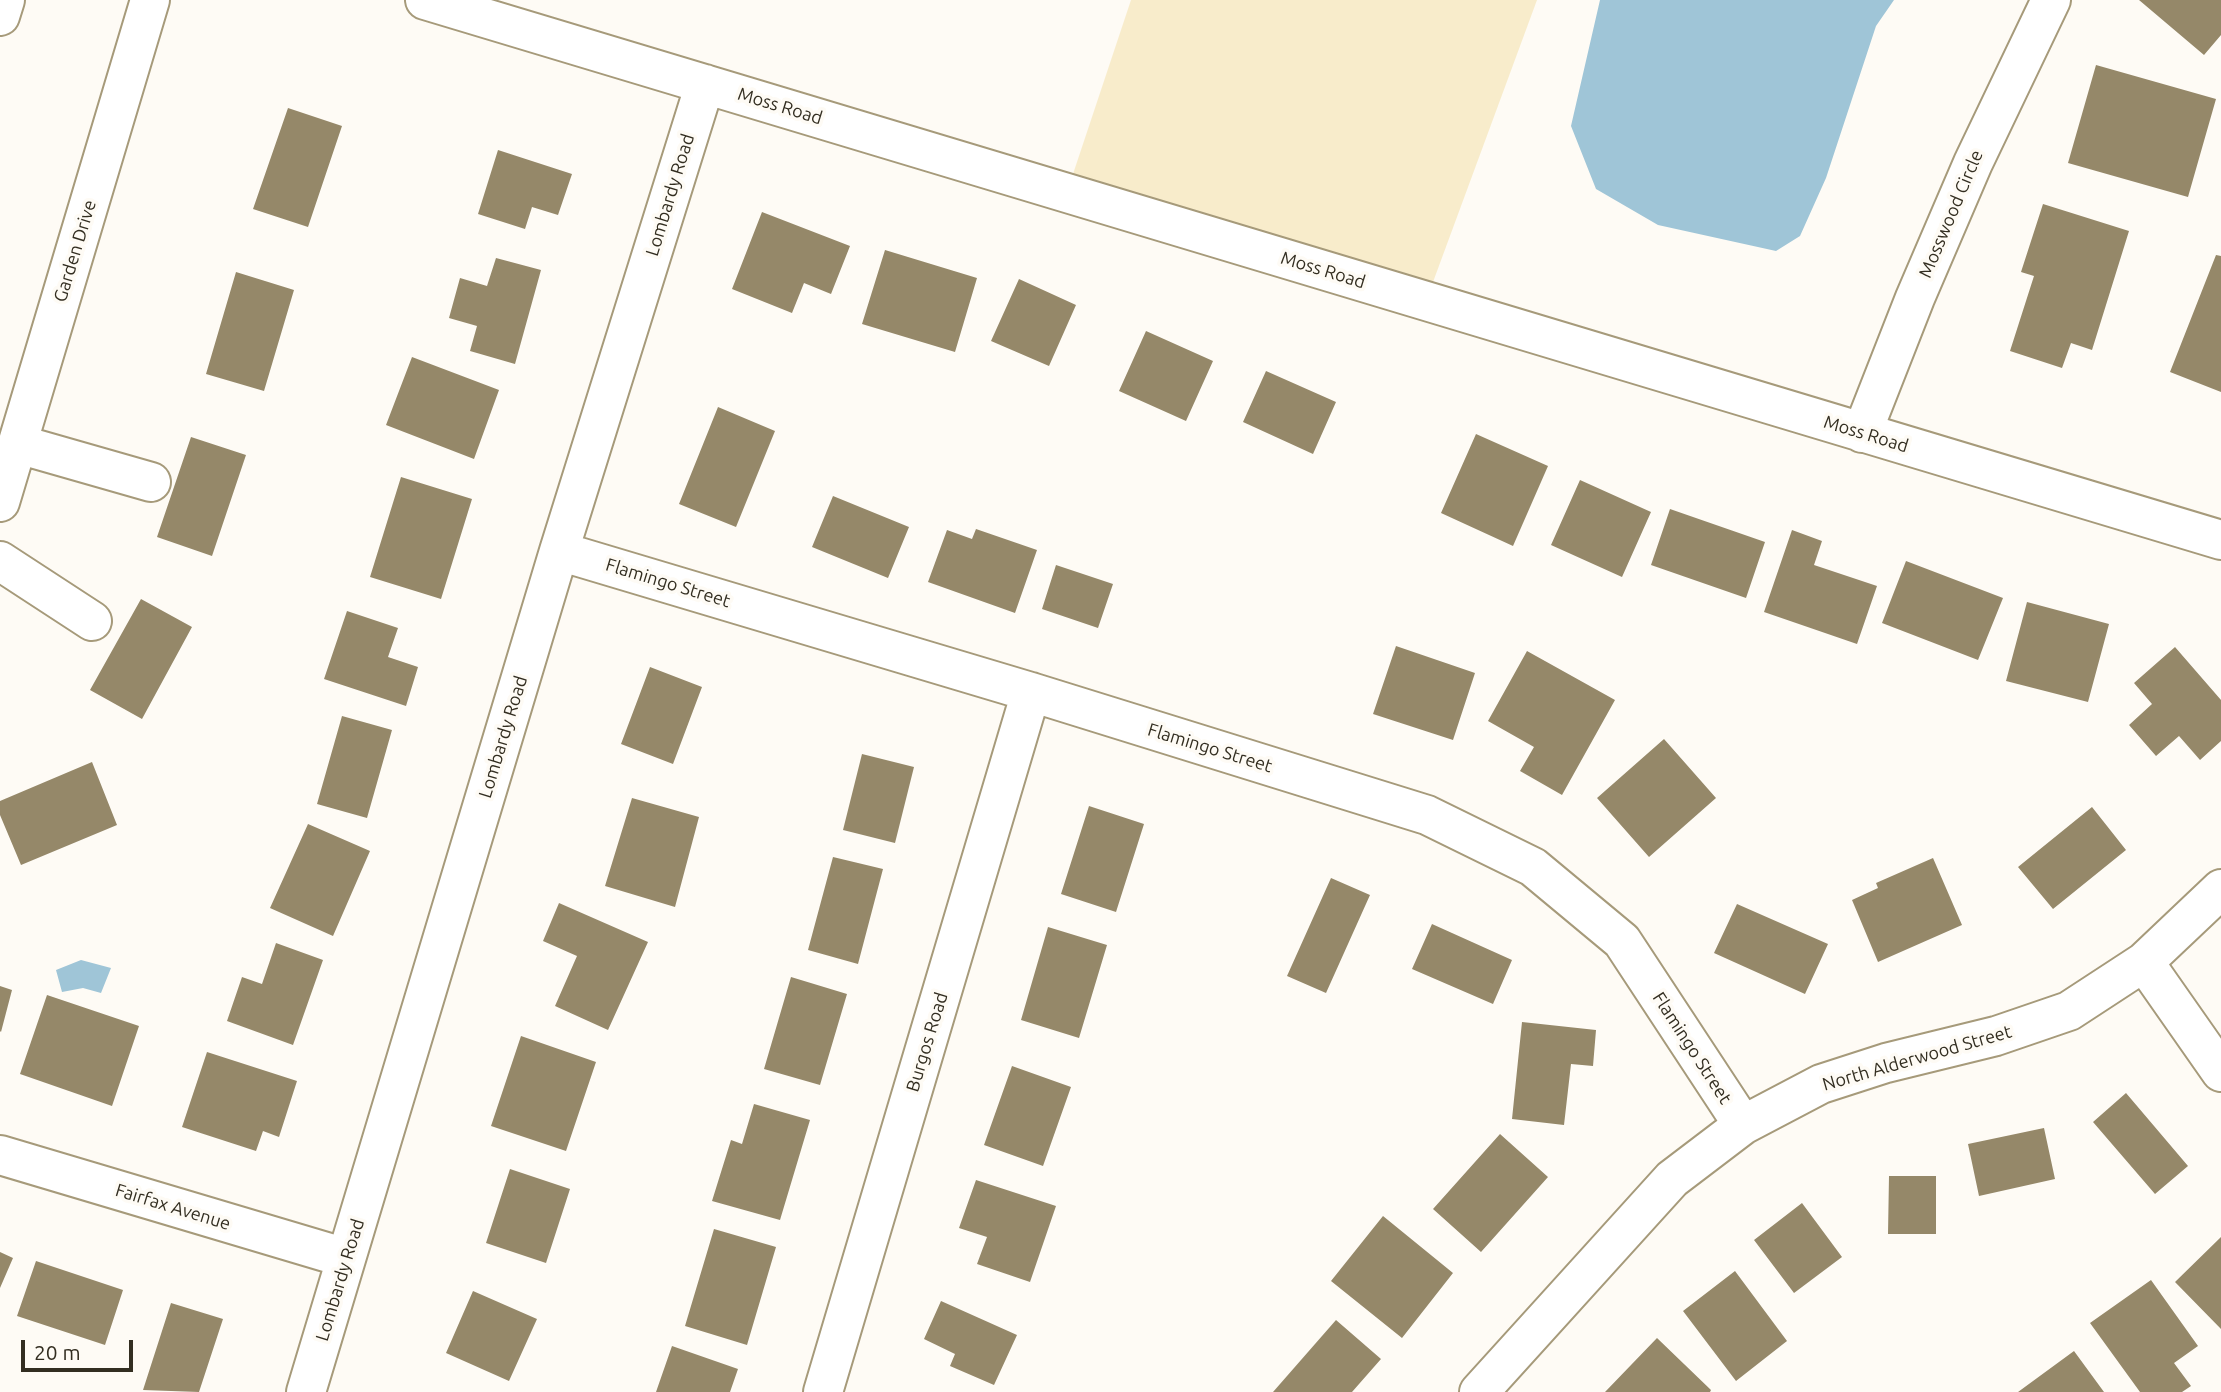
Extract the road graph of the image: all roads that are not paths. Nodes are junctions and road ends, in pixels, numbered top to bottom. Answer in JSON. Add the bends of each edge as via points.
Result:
{"nodes":[{"id":1,"x":5,"y":0,"type":"edge"},
{"id":2,"x":150,"y":0,"type":"edge"},
{"id":3,"x":425,"y":0,"type":"edge"},
{"id":4,"x":2051,"y":0,"type":"edge"},
{"id":5,"x":0,"y":16,"type":"edge"},
{"id":6,"x":705,"y":84,"type":"junction"},
{"id":7,"x":1863,"y":433,"type":"junction"},
{"id":8,"x":18,"y":444,"type":"junction"},
{"id":9,"x":151,"y":482,"type":"dead end"},
{"id":10,"x":0,"y":502,"type":"edge"},
{"id":11,"x":2221,"y":540,"type":"edge"},
{"id":12,"x":559,"y":551,"type":"junction"},
{"id":13,"x":0,"y":561,"type":"edge"},
{"id":14,"x":92,"y":621,"type":"dead end"},
{"id":15,"x":1031,"y":692,"type":"junction"},
{"id":16,"x":2221,"y":889,"type":"edge"},
{"id":17,"x":2144,"y":962,"type":"junction"},
{"id":18,"x":2221,"y":1072,"type":"edge"},
{"id":19,"x":1742,"y":1125,"type":"junction"},
{"id":20,"x":0,"y":1155,"type":"edge"},
{"id":21,"x":346,"y":1258,"type":"junction"},
{"id":22,"x":306,"y":1392,"type":"edge"},
{"id":23,"x":822,"y":1392,"type":"edge"},
{"id":24,"x":1479,"y":1392,"type":"edge"}],
"edges":[{"from":1,"to":5,"type":"street"},
{"from":2,"to":8,"type":"street","name":"Garden Drive"},
{"from":3,"to":6,"type":"street","name":"Moss Road"},
{"from":4,"to":7,"type":"street","name":"Mosswood Circle","via":[[1973,163]]},
{"from":6,"to":7,"type":"street","name":"Moss Road"},
{"from":6,"to":12,"type":"street","name":"Lombardy Road"},
{"from":7,"to":11,"type":"street","name":"Moss Road"},
{"from":8,"to":9,"type":"street"},
{"from":8,"to":10,"type":"street","name":"Garden Drive"},
{"from":12,"to":15,"type":"street","name":"Flamingo Street"},
{"from":12,"to":21,"type":"street","name":"Lombardy Road"},
{"from":13,"to":14,"type":"street"},
{"from":15,"to":19,"type":"street","name":"Flamingo Street","via":[[1427,815],[1534,867],[1622,941]]},
{"from":15,"to":23,"type":"street","name":"Burgos Road"},
{"from":16,"to":17,"type":"street","name":"North Alderwood Street"},
{"from":17,"to":18,"type":"street"},
{"from":17,"to":19,"type":"street","name":"North Alderwood Street","via":[[2069,1011],[1821,1084]]},
{"from":19,"to":24,"type":"street","name":"North Alderwood Street","via":[[1672,1179]]},
{"from":20,"to":21,"type":"street","name":"Fairfax Avenue"},
{"from":21,"to":22,"type":"street","name":"Lombardy Road"}]}
